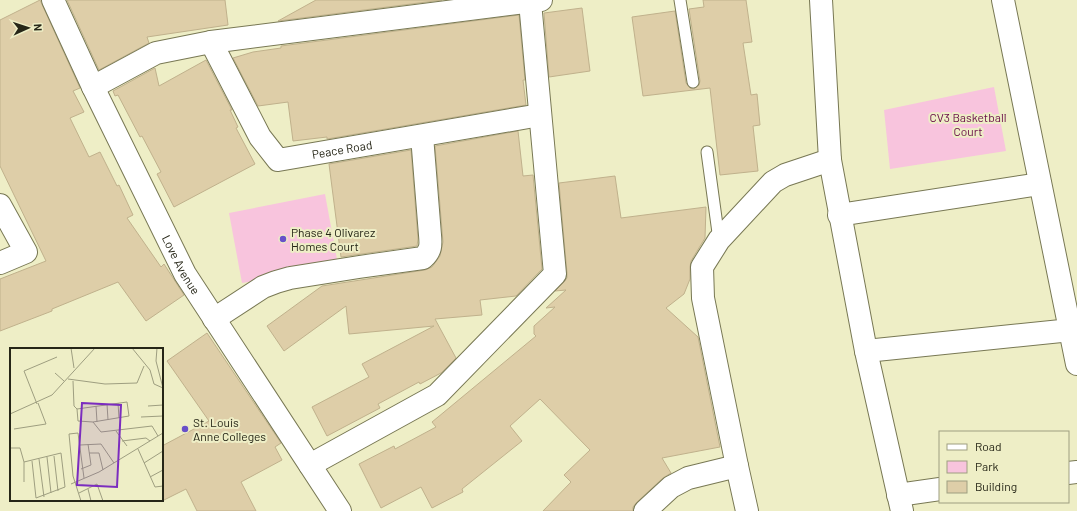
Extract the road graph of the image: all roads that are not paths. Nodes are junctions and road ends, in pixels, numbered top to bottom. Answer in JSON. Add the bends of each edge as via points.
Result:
{"nodes":[{"id":1,"x":53,"y":0,"type":"edge"},
{"id":2,"x":680,"y":0,"type":"edge"},
{"id":3,"x":821,"y":0,"type":"edge"},
{"id":4,"x":1003,"y":0,"type":"edge"},
{"id":5,"x":535,"y":1,"type":"edge"},
{"id":6,"x":211,"y":42,"type":"junction"},
{"id":7,"x":692,"y":82,"type":"dead end"},
{"id":8,"x":93,"y":87,"type":"junction"},
{"id":9,"x":540,"y":115,"type":"junction"},
{"id":10,"x":422,"y":136,"type":"junction"},
{"id":11,"x":707,"y":152,"type":"dead end"},
{"id":12,"x":830,"y":160,"type":"junction"},
{"id":13,"x":1040,"y":184,"type":"junction"},
{"id":14,"x":0,"y":205,"type":"edge"},
{"id":15,"x":839,"y":215,"type":"junction"},
{"id":16,"x":719,"y":240,"type":"junction"},
{"id":17,"x":0,"y":263,"type":"edge"},
{"id":18,"x":214,"y":319,"type":"junction"},
{"id":19,"x":1071,"y":330,"type":"junction"},
{"id":20,"x":866,"y":351,"type":"junction"},
{"id":21,"x":1077,"y":364,"type":"edge"},
{"id":22,"x":310,"y":465,"type":"junction"},
{"id":23,"x":737,"y":466,"type":"junction"},
{"id":24,"x":939,"y":489,"type":"edge"},
{"id":25,"x":900,"y":503,"type":"edge"},
{"id":26,"x":340,"y":511,"type":"edge"},
{"id":27,"x":645,"y":511,"type":"edge"},
{"id":28,"x":747,"y":511,"type":"edge"}],
"edges":[{"from":1,"to":8,"type":"street","name":"Love Avenue"},
{"from":2,"to":7,"type":"lane"},
{"from":3,"to":12,"type":"street"},
{"from":4,"to":13,"type":"street"},
{"from":5,"to":6,"type":"street"},
{"from":5,"to":9,"type":"street"},
{"from":6,"to":8,"type":"street","via":[[156,53]]},
{"from":6,"to":10,"type":"street","name":"Peace Road","via":[[260,137],[278,160]]},
{"from":8,"to":18,"type":"street","name":"Love Avenue","via":[[185,274]]},
{"from":9,"to":10,"type":"street","name":"Peace Road"},
{"from":9,"to":22,"type":"street","via":[[555,274],[437,395]]},
{"from":10,"to":18,"type":"street","via":[[431,243],[428,254],[423,258],[360,266],[276,282]]},
{"from":11,"to":16,"type":"lane"},
{"from":12,"to":15,"type":"street"},
{"from":12,"to":16,"type":"street","via":[[785,175],[773,182]]},
{"from":13,"to":15,"type":"street"},
{"from":13,"to":19,"type":"street"},
{"from":14,"to":17,"type":"street","via":[[26,252]]},
{"from":15,"to":20,"type":"street"},
{"from":16,"to":23,"type":"street","via":[[702,267],[703,298]]},
{"from":18,"to":22,"type":"street","name":"Love Avenue"},
{"from":19,"to":20,"type":"street"},
{"from":19,"to":21,"type":"street"},
{"from":20,"to":25,"type":"street"},
{"from":22,"to":26,"type":"street","name":"Love Avenue"},
{"from":23,"to":27,"type":"street","via":[[688,478],[670,487]]},
{"from":23,"to":28,"type":"street"},
{"from":24,"to":25,"type":"street"}]}
